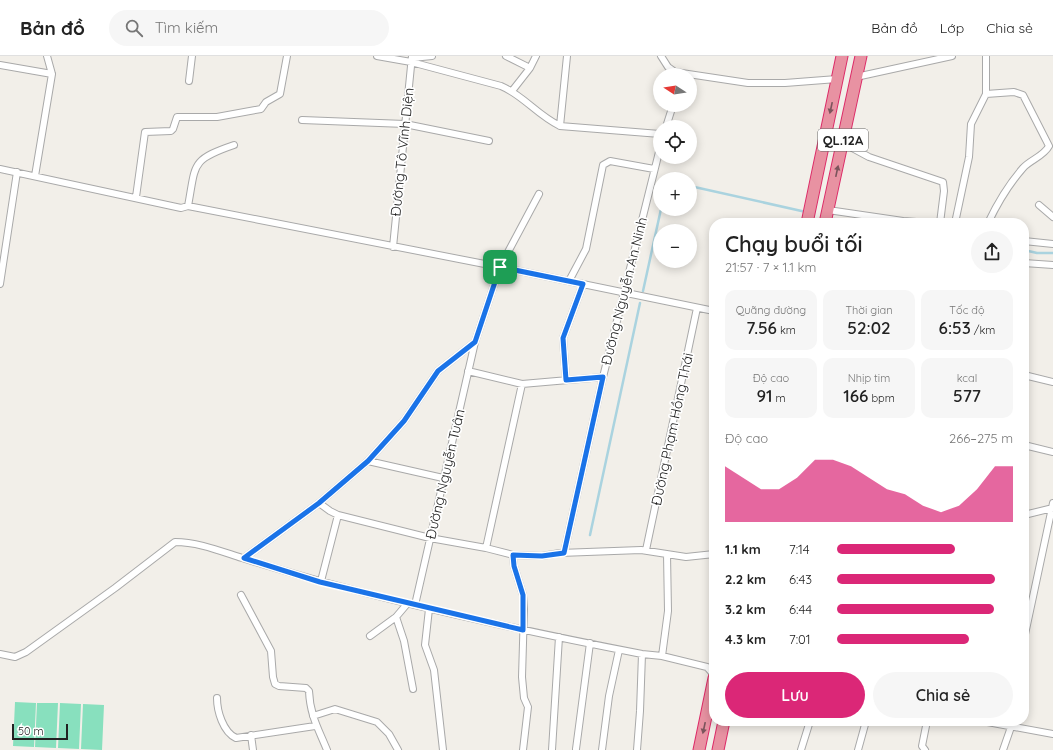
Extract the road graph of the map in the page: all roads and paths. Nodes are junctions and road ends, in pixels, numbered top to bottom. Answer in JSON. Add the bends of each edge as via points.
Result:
{"nodes":[{"id":1,"x":47,"y":56,"type":"edge"},
{"id":2,"x":192,"y":56,"type":"edge"},
{"id":3,"x":287,"y":56,"type":"edge"},
{"id":4,"x":377,"y":56,"type":"edge"},
{"id":5,"x":432,"y":56,"type":"edge"},
{"id":6,"x":506,"y":56,"type":"edge"},
{"id":7,"x":536,"y":56,"type":"edge"},
{"id":8,"x":567,"y":56,"type":"edge"},
{"id":9,"x":661,"y":56,"type":"edge"},
{"id":10,"x":842,"y":56,"type":"edge"},
{"id":11,"x":860,"y":56,"type":"edge"},
{"id":12,"x":952,"y":56,"type":"edge"},
{"id":13,"x":986,"y":56,"type":"edge"},
{"id":14,"x":412,"y":59,"type":"edge"},
{"id":15,"x":0,"y":66,"type":"edge"},
{"id":16,"x":530,"y":68,"type":"junction"},
{"id":17,"x":669,"y":68,"type":"edge"},
{"id":18,"x":52,"y":74,"type":"junction"},
{"id":19,"x":697,"y":76,"type":"edge"},
{"id":20,"x":856,"y":77,"type":"junction"},
{"id":21,"x":837,"y":79,"type":"junction"},
{"id":22,"x":189,"y":81,"type":"dead end"},
{"id":23,"x":512,"y":91,"type":"junction"},
{"id":24,"x":986,"y":94,"type":"junction"},
{"id":25,"x":302,"y":120,"type":"dead end"},
{"id":26,"x":405,"y":124,"type":"junction"},
{"id":27,"x":560,"y":126,"type":"junction"},
{"id":28,"x":653,"y":133,"type":"edge"},
{"id":29,"x":825,"y":139,"type":"junction"},
{"id":30,"x":489,"y":141,"type":"dead end"},
{"id":31,"x":843,"y":143,"type":"junction"},
{"id":32,"x":234,"y":145,"type":"dead end"},
{"id":33,"x":655,"y":164,"type":"edge"},
{"id":34,"x":0,"y":169,"type":"edge"},
{"id":35,"x":654,"y":169,"type":"junction"},
{"id":36,"x":17,"y":172,"type":"junction"},
{"id":37,"x":35,"y":176,"type":"junction"},
{"id":38,"x":814,"y":189,"type":"junction"},
{"id":39,"x":832,"y":193,"type":"junction"},
{"id":40,"x":539,"y":194,"type":"dead end"},
{"id":41,"x":136,"y":197,"type":"junction"},
{"id":42,"x":1039,"y":205,"type":"dead end"},
{"id":43,"x":188,"y":206,"type":"junction"},
{"id":44,"x":828,"y":210,"type":"junction"},
{"id":45,"x":1053,"y":217,"type":"edge"},
{"id":46,"x":808,"y":218,"type":"edge"},
{"id":47,"x":826,"y":218,"type":"edge"},
{"id":48,"x":883,"y":218,"type":"edge"},
{"id":49,"x":941,"y":218,"type":"edge"},
{"id":50,"x":956,"y":218,"type":"edge"},
{"id":51,"x":990,"y":218,"type":"edge"},
{"id":52,"x":1029,"y":242,"type":"edge"},
{"id":53,"x":1053,"y":244,"type":"edge"},
{"id":54,"x":393,"y":247,"type":"junction"},
{"id":55,"x":2,"y":254,"type":"edge"},
{"id":56,"x":1029,"y":263,"type":"edge"},
{"id":57,"x":1053,"y":265,"type":"edge"},
{"id":58,"x":500,"y":267,"type":"junction"},
{"id":59,"x":569,"y":281,"type":"junction"},
{"id":60,"x":0,"y":284,"type":"edge"},
{"id":61,"x":583,"y":284,"type":"junction"},
{"id":62,"x":624,"y":293,"type":"junction"},
{"id":63,"x":697,"y":308,"type":"junction"},
{"id":64,"x":709,"y":310,"type":"edge"},
{"id":65,"x":475,"y":342,"type":"junction"},
{"id":66,"x":468,"y":371,"type":"junction"},
{"id":67,"x":603,"y":377,"type":"junction"},
{"id":68,"x":1029,"y":377,"type":"edge"},
{"id":69,"x":566,"y":380,"type":"junction"},
{"id":70,"x":1053,"y":382,"type":"edge"},
{"id":71,"x":522,"y":384,"type":"junction"},
{"id":72,"x":1029,"y":446,"type":"edge"},
{"id":73,"x":1053,"y":452,"type":"edge"},
{"id":74,"x":368,"y":461,"type":"junction"},
{"id":75,"x":444,"y":478,"type":"junction"},
{"id":76,"x":319,"y":503,"type":"junction"},
{"id":77,"x":1053,"y":506,"type":"edge"},
{"id":78,"x":1029,"y":513,"type":"edge"},
{"id":79,"x":338,"y":515,"type":"junction"},
{"id":80,"x":430,"y":538,"type":"junction"},
{"id":81,"x":486,"y":548,"type":"junction"},
{"id":82,"x":646,"y":550,"type":"junction"},
{"id":83,"x":564,"y":553,"type":"junction"},
{"id":84,"x":667,"y":554,"type":"junction"},
{"id":85,"x":513,"y":555,"type":"junction"},
{"id":86,"x":709,"y":555,"type":"edge"},
{"id":87,"x":244,"y":558,"type":"junction"},
{"id":88,"x":320,"y":582,"type":"junction"},
{"id":89,"x":242,"y":595,"type":"dead end"},
{"id":90,"x":407,"y":604,"type":"junction"},
{"id":91,"x":415,"y":605,"type":"junction"},
{"id":92,"x":429,"y":609,"type":"junction"},
{"id":93,"x":1029,"y":616,"type":"edge"},
{"id":94,"x":396,"y":617,"type":"junction"},
{"id":95,"x":523,"y":630,"type":"junction"},
{"id":96,"x":370,"y":636,"type":"dead end"},
{"id":97,"x":559,"y":637,"type":"junction"},
{"id":98,"x":590,"y":643,"type":"junction"},
{"id":99,"x":619,"y":650,"type":"junction"},
{"id":100,"x":0,"y":654,"type":"edge"},
{"id":101,"x":642,"y":654,"type":"junction"},
{"id":102,"x":662,"y":656,"type":"junction"},
{"id":103,"x":709,"y":670,"type":"edge"},
{"id":104,"x":413,"y":689,"type":"dead end"},
{"id":105,"x":217,"y":698,"type":"dead end"},
{"id":106,"x":709,"y":702,"type":"edge"},
{"id":107,"x":313,"y":716,"type":"junction"},
{"id":108,"x":315,"y":726,"type":"junction"},
{"id":109,"x":723,"y":726,"type":"edge"},
{"id":110,"x":808,"y":726,"type":"edge"},
{"id":111,"x":865,"y":726,"type":"edge"},
{"id":112,"x":926,"y":726,"type":"edge"},
{"id":113,"x":1011,"y":727,"type":"joint"},
{"id":114,"x":1053,"y":734,"type":"edge"},
{"id":115,"x":251,"y":736,"type":"junction"},
{"id":116,"x":253,"y":750,"type":"edge"},
{"id":117,"x":326,"y":750,"type":"edge"},
{"id":118,"x":398,"y":750,"type":"edge"},
{"id":119,"x":443,"y":750,"type":"edge"},
{"id":120,"x":523,"y":750,"type":"edge"},
{"id":121,"x":552,"y":750,"type":"edge"},
{"id":122,"x":576,"y":750,"type":"edge"},
{"id":123,"x":602,"y":750,"type":"edge"},
{"id":124,"x":636,"y":750,"type":"edge"},
{"id":125,"x":699,"y":750,"type":"edge"},
{"id":126,"x":718,"y":750,"type":"edge"},
{"id":127,"x":801,"y":750,"type":"edge"},
{"id":128,"x":858,"y":750,"type":"edge"},
{"id":129,"x":925,"y":750,"type":"edge"},
{"id":130,"x":1003,"y":750,"type":"edge"}],
"edges":[{"from":1,"to":18,"type":"street"},
{"from":2,"to":22,"type":"street"},
{"from":3,"to":41,"type":"street","via":[[280,94],[266,102],[261,109],[217,117],[176,117],[171,131],[145,132]]},
{"from":4,"to":14,"type":"street"},
{"from":5,"to":14,"type":"street"},
{"from":6,"to":16,"type":"street"},
{"from":7,"to":16,"type":"street"},
{"from":8,"to":27,"type":"street"},
{"from":9,"to":17,"type":"street"},
{"from":10,"to":21,"type":"highway","number":"QL.12A"},
{"from":11,"to":20,"type":"highway","number":"QL.12A"},
{"from":12,"to":20,"type":"street"},
{"from":13,"to":24,"type":"street"},
{"from":14,"to":23,"type":"street"},
{"from":14,"to":26,"type":"street","name":"Đường Tô Vĩnh Diện"},
{"from":15,"to":18,"type":"street"},
{"from":16,"to":23,"type":"street"},
{"from":18,"to":37,"type":"street"},
{"from":19,"to":21,"type":"street","via":[[748,84]]},
{"from":20,"to":31,"type":"highway","number":"QL.12A"},
{"from":21,"to":29,"type":"highway","number":"QL.12A","one_way":true},
{"from":23,"to":27,"type":"street","via":[[545,119]]},
{"from":24,"to":50,"type":"street","via":[[971,124],[969,157]]},
{"from":24,"to":51,"type":"street","via":[[1014,92],[1023,95],[1049,146],[1023,168]]},
{"from":25,"to":26,"type":"street"},
{"from":26,"to":30,"type":"street"},
{"from":26,"to":54,"type":"street","name":"Đường Tô Vĩnh Diện"},
{"from":27,"to":28,"type":"street"},
{"from":29,"to":31,"type":"highway"},
{"from":29,"to":38,"type":"highway","number":"QL.12A"},
{"from":39,"to":31,"type":"highway","number":"QL.12A","one_way":true},
{"from":31,"to":49,"type":"street","via":[[869,157],[943,182]]},
{"from":32,"to":43,"type":"street","via":[[211,153],[198,164]]},
{"from":33,"to":35,"type":"street","name":"Đường Nguyễn An Ninh"},
{"from":34,"to":36,"type":"street"},
{"from":35,"to":59,"type":"street","via":[[610,161],[603,165],[586,249]]},
{"from":35,"to":62,"type":"street","name":"Đường Nguyễn An Ninh"},
{"from":36,"to":37,"type":"street"},
{"from":36,"to":55,"type":"street"},
{"from":37,"to":41,"type":"street"},
{"from":38,"to":39,"type":"highway"},
{"from":38,"to":46,"type":"highway","number":"QL.12A"},
{"from":39,"to":44,"type":"highway","number":"QL.12A"},
{"from":40,"to":58,"type":"street","name":"Đường Nguyễn Tuân"},
{"from":41,"to":43,"type":"street","via":[[181,208]]},
{"from":42,"to":45,"type":"street"},
{"from":43,"to":54,"type":"street"},
{"from":44,"to":47,"type":"highway","number":"QL.12A"},
{"from":44,"to":48,"type":"street"},
{"from":52,"to":53,"type":"street"},
{"from":54,"to":58,"type":"street"},
{"from":55,"to":60,"type":"street"},
{"from":56,"to":57,"type":"street"},
{"from":58,"to":59,"type":"street"},
{"from":58,"to":65,"type":"street","name":"Đường Nguyễn Tuân"},
{"from":59,"to":61,"type":"street"},
{"from":61,"to":62,"type":"street"},
{"from":61,"to":69,"type":"street","via":[[563,338]]},
{"from":62,"to":63,"type":"street"},
{"from":62,"to":67,"type":"street","name":"Đường Nguyễn An Ninh"},
{"from":63,"to":64,"type":"street"},
{"from":63,"to":82,"type":"street","name":"Đường Phạm Hồng Thái"},
{"from":65,"to":66,"type":"street","name":"Đường Nguyễn Tuân"},
{"from":65,"to":74,"type":"street","via":[[438,371],[404,421]]},
{"from":66,"to":71,"type":"street"},
{"from":66,"to":75,"type":"street","name":"Đường Nguyễn Tuân"},
{"from":67,"to":69,"type":"street"},
{"from":67,"to":83,"type":"street","name":"Đường Nguyễn An Ninh"},
{"from":68,"to":70,"type":"street"},
{"from":69,"to":71,"type":"street"},
{"from":71,"to":81,"type":"street"},
{"from":72,"to":73,"type":"street"},
{"from":74,"to":75,"type":"street"},
{"from":74,"to":76,"type":"street"},
{"from":75,"to":80,"type":"street","name":"Đường Nguyễn Tuân"},
{"from":76,"to":79,"type":"street"},
{"from":76,"to":87,"type":"street"},
{"from":77,"to":78,"type":"street"},
{"from":77,"to":93,"type":"street"},
{"from":79,"to":80,"type":"street"},
{"from":79,"to":88,"type":"street"},
{"from":80,"to":81,"type":"street"},
{"from":80,"to":91,"type":"street","name":"Đường Nguyễn Tuân"},
{"from":81,"to":85,"type":"street"},
{"from":82,"to":83,"type":"street"},
{"from":82,"to":84,"type":"street"},
{"from":83,"to":85,"type":"street","via":[[542,556]]},
{"from":84,"to":86,"type":"street","via":[[686,557]]},
{"from":84,"to":102,"type":"street","via":[[668,611]]},
{"from":85,"to":95,"type":"street","via":[[523,595]]},
{"from":87,"to":88,"type":"street"},
{"from":87,"to":100,"type":"street","via":[[198,544],[175,542],[26,652],[15,657]]},
{"from":88,"to":90,"type":"street"},
{"from":89,"to":107,"type":"street","via":[[271,651],[274,682],[279,686],[309,690],[309,705]]},
{"from":90,"to":91,"type":"street"},
{"from":90,"to":94,"type":"street"},
{"from":91,"to":92,"type":"street"},
{"from":92,"to":95,"type":"street"},
{"from":92,"to":119,"type":"street","via":[[425,640],[434,670]]},
{"from":94,"to":96,"type":"street"},
{"from":94,"to":104,"type":"street","via":[[404,641]]},
{"from":95,"to":97,"type":"street"},
{"from":95,"to":120,"type":"street","via":[[522,678],[524,698],[528,707]]},
{"from":97,"to":98,"type":"street"},
{"from":97,"to":121,"type":"street"},
{"from":98,"to":99,"type":"street"},
{"from":98,"to":122,"type":"street"},
{"from":99,"to":101,"type":"street"},
{"from":99,"to":123,"type":"street","via":[[609,696]]},
{"from":101,"to":102,"type":"street"},
{"from":101,"to":124,"type":"street"},
{"from":102,"to":103,"type":"street","via":[[706,667]]},
{"from":105,"to":115,"type":"street","via":[[220,716],[232,736]]},
{"from":106,"to":125,"type":"highway","one_way":true},
{"from":107,"to":108,"type":"street"},
{"from":107,"to":118,"type":"street","via":[[336,709],[377,722],[389,734]]},
{"from":108,"to":115,"type":"street"},
{"from":108,"to":117,"type":"street"},
{"from":109,"to":126,"type":"highway"},
{"from":110,"to":127,"type":"street"},
{"from":111,"to":128,"type":"street"},
{"from":112,"to":129,"type":"street","via":[[922,746]]},
{"from":113,"to":114,"type":"street"},
{"from":113,"to":130,"type":"street"},
{"from":115,"to":116,"type":"street"}]}
